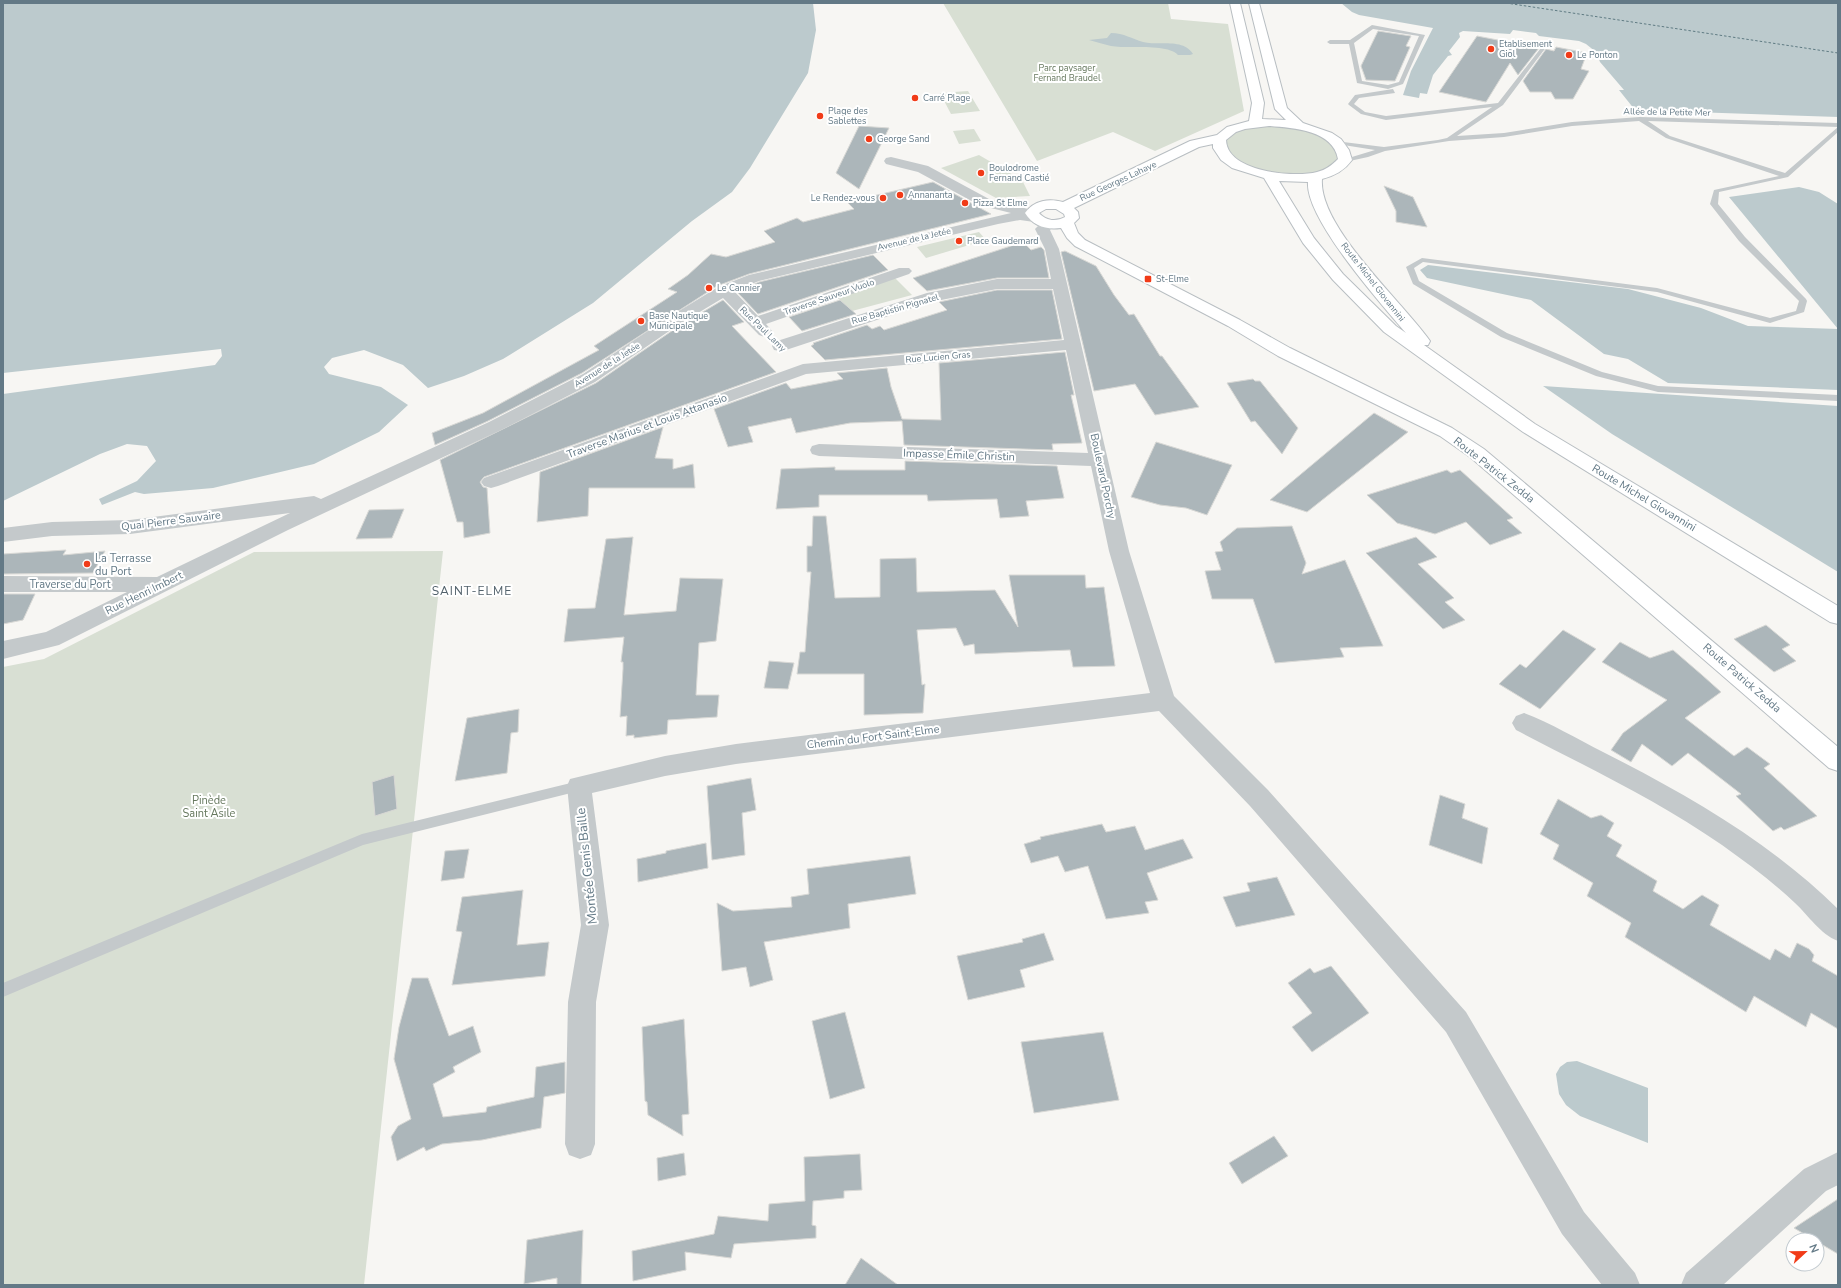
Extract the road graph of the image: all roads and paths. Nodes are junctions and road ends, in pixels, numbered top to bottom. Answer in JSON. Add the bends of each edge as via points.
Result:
{"nodes":[{"id":1,"x":1235,"y":3,"type":"edge"},
{"id":2,"x":1254,"y":3,"type":"edge"},
{"id":3,"x":1330,"y":42,"type":"dead end"},
{"id":4,"x":1352,"y":42,"type":"junction"},
{"id":5,"x":1544,"y":46,"type":"dead end"},
{"id":6,"x":1388,"y":86,"type":"junction"},
{"id":7,"x":1501,"y":104,"type":"junction"},
{"id":8,"x":1640,"y":119,"type":"junction"},
{"id":9,"x":1255,"y":123,"type":"junction"},
{"id":10,"x":1838,"y":125,"type":"edge"},
{"id":11,"x":1299,"y":126,"type":"junction"},
{"id":12,"x":1838,"y":129,"type":"edge"},
{"id":13,"x":1221,"y":138,"type":"junction"},
{"id":14,"x":1449,"y":139,"type":"junction"},
{"id":15,"x":1337,"y":142,"type":"junction"},
{"id":16,"x":1384,"y":149,"type":"junction"},
{"id":17,"x":1173,"y":155,"type":"junction"},
{"id":18,"x":1226,"y":157,"type":"junction"},
{"id":19,"x":1345,"y":160,"type":"junction"},
{"id":20,"x":891,"y":161,"type":"dead end"},
{"id":21,"x":1269,"y":176,"type":"junction"},
{"id":22,"x":1786,"y":176,"type":"junction"},
{"id":23,"x":1315,"y":177,"type":"junction"},
{"id":24,"x":1038,"y":218,"type":"junction"},
{"id":25,"x":1067,"y":222,"type":"junction"},
{"id":26,"x":876,"y":248,"type":"junction"},
{"id":27,"x":1052,"y":249,"type":"junction"},
{"id":28,"x":1060,"y":284,"type":"junction"},
{"id":29,"x":724,"y":290,"type":"junction"},
{"id":30,"x":755,"y":322,"type":"junction"},
{"id":31,"x":1074,"y":344,"type":"junction"},
{"id":32,"x":780,"y":346,"type":"junction"},
{"id":33,"x":802,"y":369,"type":"junction"},
{"id":34,"x":1454,"y":375,"type":"junction"},
{"id":35,"x":1838,"y":398,"type":"edge"},
{"id":36,"x":819,"y":450,"type":"dead end"},
{"id":37,"x":1100,"y":460,"type":"junction"},
{"id":38,"x":491,"y":482,"type":"dead end"},
{"id":39,"x":339,"y":499,"type":"junction"},
{"id":40,"x":281,"y":525,"type":"joint"},
{"id":41,"x":3,"y":535,"type":"edge"},
{"id":42,"x":3,"y":584,"type":"edge"},
{"id":43,"x":160,"y":585,"type":"junction"},
{"id":44,"x":1838,"y":616,"type":"edge"},
{"id":45,"x":3,"y":650,"type":"edge"},
{"id":46,"x":1164,"y":701,"type":"junction"},
{"id":47,"x":1524,"y":723,"type":"dead end"},
{"id":48,"x":1838,"y":761,"type":"edge"},
{"id":49,"x":582,"y":785,"type":"junction"},
{"id":50,"x":1838,"y":928,"type":"edge"},
{"id":51,"x":3,"y":990,"type":"edge"},
{"id":52,"x":580,"y":1144,"type":"dead end"},
{"id":53,"x":1838,"y":1168,"type":"edge"},
{"id":54,"x":1622,"y":1285,"type":"edge"},
{"id":55,"x":1698,"y":1285,"type":"edge"}],
"edges":[{"from":1,"to":9,"type":"main road","via":[[1258,103]]},
{"from":2,"to":11,"type":"main road","via":[[1280,109]]},
{"from":3,"to":4,"type":"lane"},
{"from":4,"to":6,"type":"lane","via":[[1359,82]]},
{"from":4,"to":6,"type":"lane","via":[[1372,27],[1422,35],[1400,83]]},
{"from":5,"to":7,"type":"lane","name":"Allée de la Petite Mer"},
{"from":6,"to":7,"type":"lane","via":[[1393,92],[1357,96],[1351,104],[1363,113],[1386,118]]},
{"from":7,"to":14,"type":"lane","name":"Allée de la Petite Mer"},
{"from":8,"to":10,"type":"lane","name":"Allée de la Petite Mer"},
{"from":8,"to":14,"type":"lane","name":"Allée de la Petite Mer","via":[[1572,124],[1504,135]]},
{"from":8,"to":22,"type":"lane","via":[[1668,137]]},
{"from":9,"to":11,"type":"main road"},
{"from":9,"to":13,"type":"main road","via":[[1228,131]]},
{"from":11,"to":15,"type":"main road","via":[[1320,132]]},
{"from":12,"to":22,"type":"lane"},
{"from":13,"to":17,"type":"main road","name":"Rue Georges Lahaye","via":[[1195,144]]},
{"from":13,"to":18,"type":"main road","via":[[1220,147]]},
{"from":14,"to":16,"type":"lane","name":"Allée de la Petite Mer"},
{"from":15,"to":16,"type":"lane"},
{"from":15,"to":19,"type":"main road","via":[[1345,154]]},
{"from":16,"to":19,"type":"lane"},
{"from":17,"to":18,"type":"main road","via":[[1200,154]]},
{"from":17,"to":25,"type":"main road","name":"Rue Georges Lahaye"},
{"from":18,"to":21,"type":"main road","via":[[1236,165]]},
{"from":19,"to":23,"type":"main road","via":[[1335,171]]},
{"from":20,"to":24,"type":"street","via":[[923,169],[984,202]]},
{"from":21,"to":23,"type":"main road"},
{"from":21,"to":34,"type":"main road","name":"Route Michel Giovannini","via":[[1308,240],[1338,277],[1390,329]]},
{"from":22,"to":35,"type":"lane","via":[[1716,191],[1714,204],[1742,239],[1803,301],[1800,312],[1770,320],[1657,290],[1422,260],[1410,267],[1416,282],[1504,335],[1599,374],[1658,389]]},
{"from":23,"to":34,"type":"main road","name":"Route Michel Giovannini","via":[[1314,190],[1331,228],[1380,293]]},
{"from":24,"to":25,"type":"main road"},
{"from":24,"to":25,"type":"main road","via":[[1036,208],[1044,205]]},
{"from":24,"to":26,"type":"street","name":"Avenue de la Jetée","via":[[1012,217]]},
{"from":24,"to":27,"type":"street","name":"Boulevard Porchy"},
{"from":25,"to":27,"type":"street"},
{"from":25,"to":48,"type":"main road","name":"Route Patrick Zedda","via":[[1080,243],[1234,323],[1284,352],[1446,432],[1477,453]]},
{"from":26,"to":29,"type":"street","name":"Avenue de la Jetée","via":[[754,278]]},
{"from":26,"to":30,"type":"street","name":"Traverse Sauveur Vuolo","via":[[904,271]]},
{"from":27,"to":28,"type":"street","name":"Boulevard Porchy"},
{"from":28,"to":31,"type":"street","name":"Boulevard Porchy"},
{"from":28,"to":32,"type":"street","name":"Rue Baptistin Pignatel","via":[[997,284],[927,298]]},
{"from":29,"to":30,"type":"street","name":"Rue Paul Lamy"},
{"from":29,"to":39,"type":"street","name":"Avenue de la Jetée","via":[[589,378],[495,426]]},
{"from":30,"to":32,"type":"street","name":"Rue Paul Lamy"},
{"from":31,"to":33,"type":"street","name":"Rue Lucien Gras"},
{"from":31,"to":37,"type":"street","name":"Boulevard Porchy"},
{"from":32,"to":33,"type":"street","name":"Rue Paul Lamy"},
{"from":33,"to":38,"type":"street","name":"Traverse Marius et Louis Attanasio"},
{"from":34,"to":44,"type":"main road","name":"Route Michel Giovannini","via":[[1529,428]]},
{"from":36,"to":37,"type":"street","name":"Impasse Émile Christin"},
{"from":37,"to":46,"type":"street","name":"Boulevard Porchy","via":[[1119,551]]},
{"from":39,"to":40,"type":"street","name":"Avenue de la Jetée"},
{"from":39,"to":41,"type":"street","name":"Quai Pierre Sauvaire","via":[[130,527],[52,529]]},
{"from":40,"to":43,"type":"street","name":"Rue Henri Imbert"},
{"from":42,"to":43,"type":"street","name":"Traverse du Port"},
{"from":43,"to":45,"type":"street","name":"Rue Henri Imbert","via":[[50,639]]},
{"from":46,"to":49,"type":"street","name":"Chemin du Fort Saint-Elme","via":[[736,754],[665,766]]},
{"from":46,"to":54,"type":"street","via":[[1259,798],[1456,1022],[1573,1224]]},
{"from":47,"to":50,"type":"street","via":[[1669,798],[1743,843],[1821,909]]},
{"from":49,"to":51,"type":"lane","via":[[362,840]]},
{"from":49,"to":52,"type":"street","name":"Montée Genis Baille","via":[[595,925],[582,1002]]},
{"from":53,"to":55,"type":"street","via":[[1815,1180]]}]}
